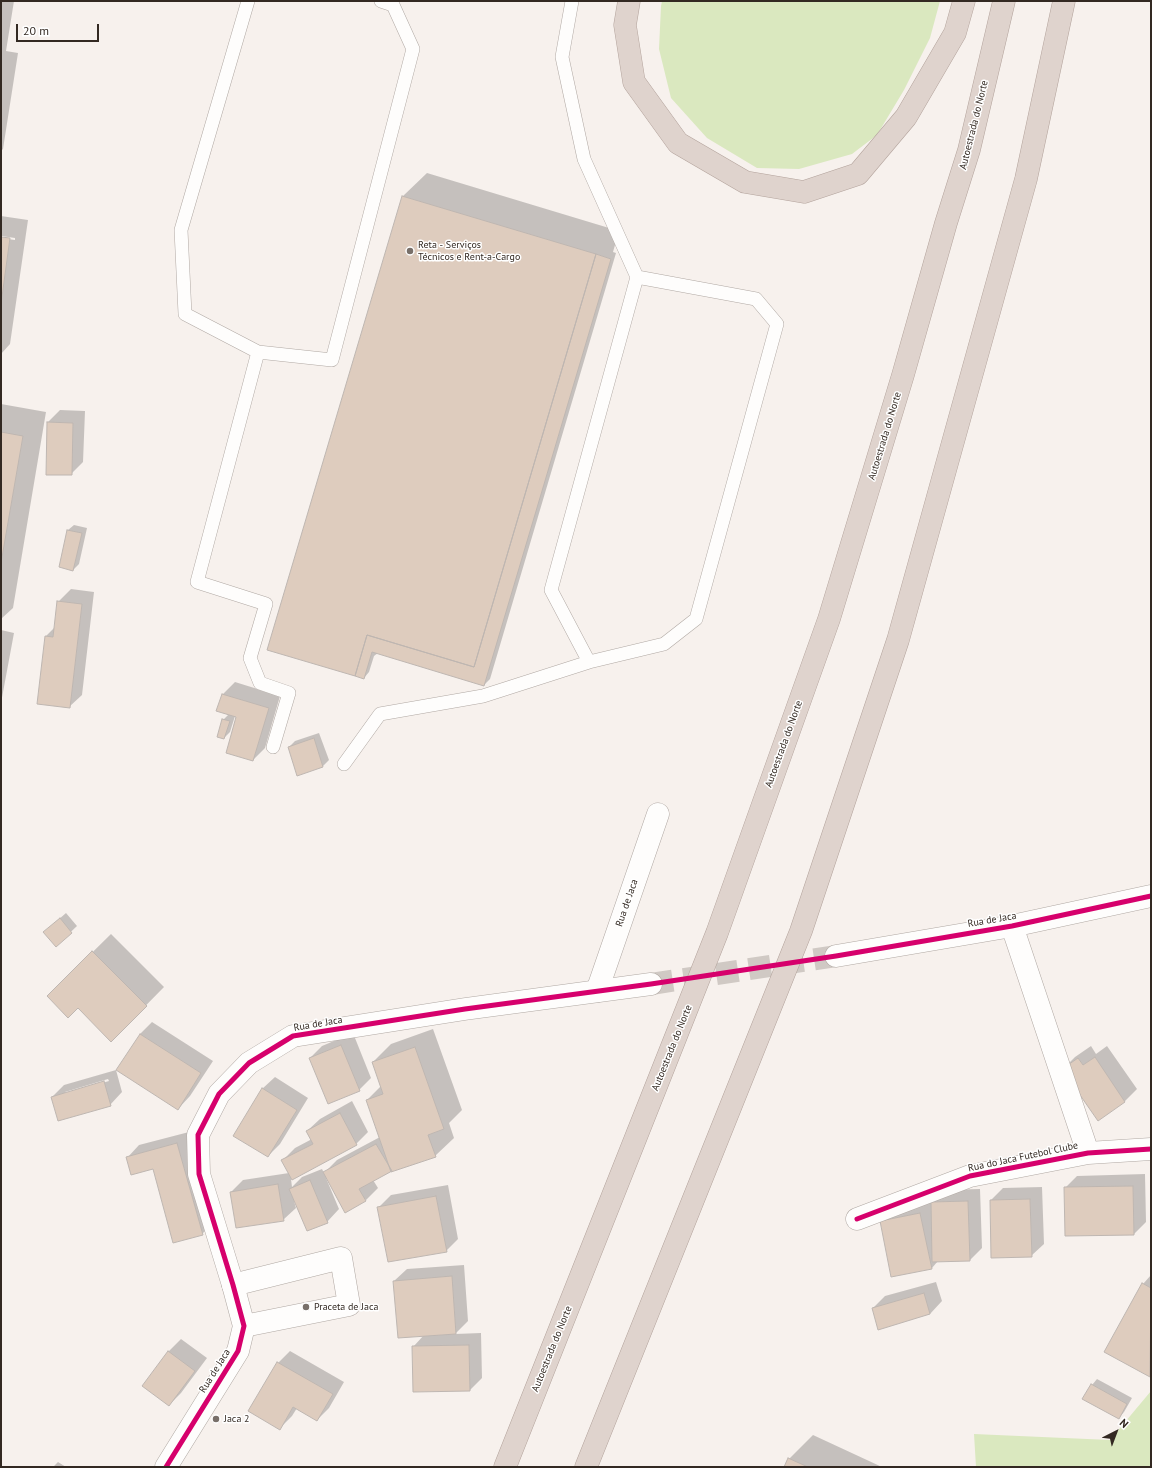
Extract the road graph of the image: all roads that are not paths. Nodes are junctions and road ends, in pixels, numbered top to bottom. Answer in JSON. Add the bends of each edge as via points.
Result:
{"nodes":[{"id":1,"x":248,"y":1,"type":"edge"},
{"id":2,"x":381,"y":1,"type":"edge"},
{"id":3,"x":572,"y":1,"type":"edge"},
{"id":4,"x":629,"y":1,"type":"edge"},
{"id":5,"x":964,"y":1,"type":"edge"},
{"id":6,"x":1004,"y":1,"type":"edge"},
{"id":7,"x":1064,"y":1,"type":"edge"},
{"id":8,"x":637,"y":277,"type":"junction"},
{"id":9,"x":258,"y":352,"type":"junction"},
{"id":10,"x":589,"y":662,"type":"junction"},
{"id":11,"x":273,"y":747,"type":"dead end"},
{"id":12,"x":344,"y":764,"type":"dead end"},
{"id":13,"x":658,"y":814,"type":"dead end"},
{"id":14,"x":1151,"y":896,"type":"edge"},
{"id":15,"x":1012,"y":926,"type":"junction"},
{"id":16,"x":836,"y":956,"type":"tunnel mouth"},
{"id":17,"x":651,"y":984,"type":"tunnel mouth"},
{"id":18,"x":597,"y":991,"type":"junction"},
{"id":19,"x":1151,"y":1149,"type":"edge"},
{"id":20,"x":1088,"y":1152,"type":"junction"},
{"id":21,"x":857,"y":1219,"type":"dead end"},
{"id":22,"x":233,"y":1285,"type":"junction"},
{"id":23,"x":244,"y":1326,"type":"junction"},
{"id":24,"x":166,"y":1467,"type":"edge"},
{"id":25,"x":505,"y":1467,"type":"edge"},
{"id":26,"x":586,"y":1467,"type":"edge"}],
"edges":[{"from":1,"to":9,"type":"lane","via":[[181,230],[185,314]]},
{"from":2,"to":9,"type":"lane","via":[[393,5],[413,49],[332,360]]},
{"from":3,"to":8,"type":"lane","via":[[562,56],[584,159]]},
{"from":4,"to":5,"type":"highway","via":[[625,25],[634,82],[678,143],[745,182],[804,192],[858,174],[906,117],[955,33]]},
{"from":6,"to":25,"type":"highway","name":"Autoestrada do Norte","via":[[969,150],[904,375],[828,619],[717,933]]},
{"from":7,"to":26,"type":"highway","via":[[1026,179],[895,648],[801,931]]},
{"from":8,"to":10,"type":"lane","via":[[551,590]]},
{"from":8,"to":10,"type":"lane","via":[[756,299],[777,324],[696,618],[664,644]]},
{"from":9,"to":11,"type":"lane","via":[[197,582],[266,604],[250,658],[260,683],[289,693]]},
{"from":10,"to":12,"type":"lane","via":[[483,696],[380,714]]},
{"from":13,"to":18,"type":"street","name":"Rua de Jaca"},
{"from":14,"to":15,"type":"street","name":"Rua de Jaca"},
{"from":15,"to":16,"type":"street","name":"Rua de Jaca"},
{"from":15,"to":20,"type":"street","name":"Rua do Jaca Futebol Clube"},
{"from":17,"to":18,"type":"street","name":"Rua de Jaca"},
{"from":18,"to":22,"type":"street","name":"Rua de Jaca","via":[[293,1036],[249,1063],[219,1094],[198,1135],[199,1174]]},
{"from":19,"to":20,"type":"street","name":"Rua do Jaca Futebol Clube"},
{"from":20,"to":21,"type":"street","name":"Rua do Jaca Futebol Clube","via":[[970,1176]]},
{"from":22,"to":23,"type":"street","name":"Rua de Jaca"},
{"from":22,"to":23,"type":"street","via":[[342,1258],[350,1305]]},
{"from":23,"to":24,"type":"street","name":"Rua de Jaca","via":[[238,1351]]}]}
